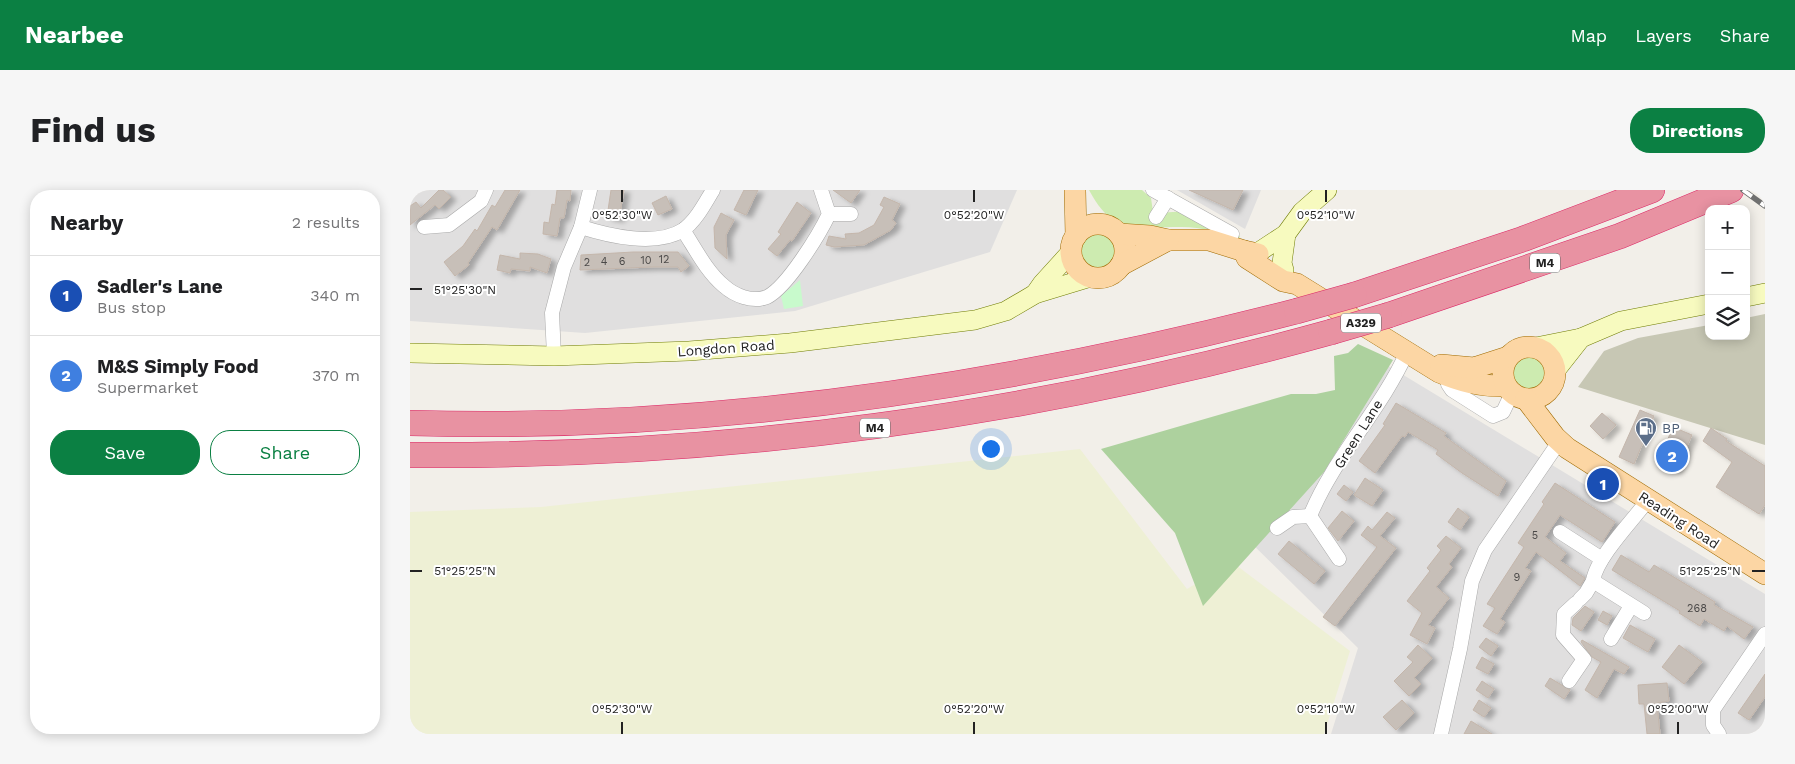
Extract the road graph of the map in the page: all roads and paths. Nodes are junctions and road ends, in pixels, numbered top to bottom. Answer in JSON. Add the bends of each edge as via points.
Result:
{"nodes":[{"id":1,"x":486,"y":190,"type":"edge"},
{"id":2,"x":590,"y":190,"type":"edge"},
{"id":3,"x":714,"y":190,"type":"edge"},
{"id":4,"x":821,"y":190,"type":"edge"},
{"id":5,"x":1076,"y":190,"type":"edge"},
{"id":6,"x":1153,"y":190,"type":"edge"},
{"id":7,"x":1327,"y":190,"type":"edge"},
{"id":8,"x":1652,"y":190,"type":"edge"},
{"id":9,"x":1730,"y":190,"type":"edge"},
{"id":10,"x":1168,"y":198,"type":"junction"},
{"id":11,"x":829,"y":214,"type":"junction"},
{"id":12,"x":851,"y":214,"type":"dead end"},
{"id":13,"x":1156,"y":217,"type":"dead end"},
{"id":14,"x":424,"y":227,"type":"dead end"},
{"id":15,"x":581,"y":227,"type":"junction"},
{"id":16,"x":683,"y":230,"type":"junction"},
{"id":17,"x":1111,"y":230,"type":"junction"},
{"id":18,"x":1286,"y":234,"type":"junction"},
{"id":19,"x":1168,"y":240,"type":"junction"},
{"id":20,"x":1074,"y":244,"type":"junction"},
{"id":21,"x":1244,"y":246,"type":"junction"},
{"id":22,"x":1121,"y":265,"type":"junction"},
{"id":23,"x":1091,"y":277,"type":"junction"},
{"id":24,"x":1291,"y":277,"type":"junction"},
{"id":25,"x":1765,"y":293,"type":"edge"},
{"id":26,"x":1035,"y":294,"type":"junction"},
{"id":27,"x":1750,"y":296,"type":"edge"},
{"id":28,"x":1705,"y":305,"type":"edge"},
{"id":29,"x":1581,"y":338,"type":"junction"},
{"id":30,"x":1531,"y":348,"type":"junction"},
{"id":31,"x":1407,"y":352,"type":"junction"},
{"id":32,"x":410,"y":353,"type":"edge"},
{"id":33,"x":554,"y":356,"type":"junction"},
{"id":34,"x":1508,"y":358,"type":"junction"},
{"id":35,"x":1426,"y":363,"type":"junction"},
{"id":36,"x":1553,"y":378,"type":"junction"},
{"id":37,"x":1450,"y":383,"type":"junction"},
{"id":38,"x":1514,"y":393,"type":"junction"},
{"id":39,"x":410,"y":423,"type":"edge"},
{"id":40,"x":1554,"y":434,"type":"junction"},
{"id":41,"x":410,"y":454,"type":"edge"},
{"id":42,"x":1648,"y":500,"type":"junction"},
{"id":43,"x":1310,"y":516,"type":"junction"},
{"id":44,"x":1277,"y":528,"type":"dead end"},
{"id":45,"x":1560,"y":532,"type":"dead end"},
{"id":46,"x":1602,"y":558,"type":"junction"},
{"id":47,"x":1339,"y":559,"type":"dead end"},
{"id":48,"x":1765,"y":574,"type":"edge"},
{"id":49,"x":1593,"y":581,"type":"junction"},
{"id":50,"x":1631,"y":606,"type":"junction"},
{"id":51,"x":1644,"y":613,"type":"dead end"},
{"id":52,"x":1765,"y":634,"type":"edge"},
{"id":53,"x":1611,"y":639,"type":"dead end"},
{"id":54,"x":1570,"y":681,"type":"dead end"},
{"id":55,"x":1441,"y":734,"type":"edge"},
{"id":56,"x":1719,"y":734,"type":"edge"}],
"edges":[{"from":1,"to":14,"type":"street","via":[[481,201],[451,228]]},
{"from":2,"to":15,"type":"street"},
{"from":3,"to":16,"type":"street"},
{"from":4,"to":11,"type":"street"},
{"from":5,"to":17,"type":"main road"},
{"from":5,"to":20,"type":"main road"},
{"from":6,"to":10,"type":"street"},
{"from":7,"to":18,"type":"street","via":[[1302,212]]},
{"from":8,"to":39,"type":"highway","number":"M4","bridge":true,"via":[[1523,239],[1354,295],[1194,338],[995,379],[848,401],[694,416],[565,422]]},
{"from":9,"to":41,"type":"highway","number":"M4","bridge":true,"via":[[1593,246],[1389,315],[1113,387],[878,428],[736,443],[612,452]]},
{"from":10,"to":13,"type":"street"},
{"from":10,"to":21,"type":"street"},
{"from":11,"to":12,"type":"street"},
{"from":11,"to":16,"type":"street","via":[[818,238],[792,273],[767,296],[756,298],[746,298],[722,285]]},
{"from":15,"to":16,"type":"street","via":[[607,235],[639,238]]},
{"from":15,"to":33,"type":"street","via":[[564,267],[554,305]]},
{"from":17,"to":19,"type":"main road","number":"A329"},
{"from":17,"to":20,"type":"main road","via":[[1087,226]]},
{"from":17,"to":22,"type":"main road","via":[[1125,249]]},
{"from":18,"to":21,"type":"street"},
{"from":18,"to":24,"type":"street","via":[[1282,263]]},
{"from":19,"to":21,"type":"main road","number":"A329","via":[[1208,240]]},
{"from":19,"to":22,"type":"main road","number":"A329"},
{"from":20,"to":23,"type":"main road","via":[[1077,268]]},
{"from":20,"to":26,"type":"street","name":"Longdon Road"},
{"from":21,"to":24,"type":"main road","number":"A329","via":[[1247,258],[1283,281]]},
{"from":22,"to":23,"type":"main road","via":[[1110,275]]},
{"from":23,"to":26,"type":"street","name":"Longdon Road"},
{"from":24,"to":31,"type":"main road","number":"A329"},
{"from":25,"to":27,"type":"street"},
{"from":26,"to":33,"type":"street","name":"Longdon Road","via":[[1006,311],[959,322],[745,347]]},
{"from":28,"to":29,"type":"street","via":[[1621,321]]},
{"from":29,"to":30,"type":"street"},
{"from":29,"to":36,"type":"street"},
{"from":30,"to":34,"type":"main road","via":[[1518,350]]},
{"from":30,"to":36,"type":"main road","via":[[1547,355]]},
{"from":31,"to":35,"type":"main road","number":"A329"},
{"from":31,"to":43,"type":"street","name":"Green Lane","via":[[1322,489]]},
{"from":32,"to":33,"type":"street","name":"Longdon Road"},
{"from":34,"to":35,"type":"main road","number":"A329","via":[[1485,366],[1465,368]]},
{"from":34,"to":38,"type":"main road","via":[[1503,372]]},
{"from":35,"to":37,"type":"main road","number":"A329"},
{"from":36,"to":38,"type":"main road","via":[[1544,395]]},
{"from":36,"to":40,"type":"main road"},
{"from":37,"to":38,"type":"main road","number":"A329"},
{"from":37,"to":38,"type":"street","via":[[1494,416],[1503,412]]},
{"from":38,"to":40,"type":"main road","name":"Reading Road"},
{"from":40,"to":42,"type":"main road","name":"Reading Road"},
{"from":40,"to":55,"type":"street","via":[[1485,550],[1472,581]]},
{"from":42,"to":46,"type":"street"},
{"from":42,"to":48,"type":"main road","name":"Reading Road"},
{"from":43,"to":44,"type":"street","via":[[1293,517]]},
{"from":43,"to":47,"type":"street"},
{"from":45,"to":46,"type":"street"},
{"from":46,"to":49,"type":"street"},
{"from":49,"to":50,"type":"street"},
{"from":49,"to":54,"type":"street","via":[[1586,593],[1564,614],[1563,635],[1584,659]]},
{"from":50,"to":51,"type":"street"},
{"from":50,"to":53,"type":"street"},
{"from":52,"to":56,"type":"street","via":[[1713,710],[1713,725]]}]}
